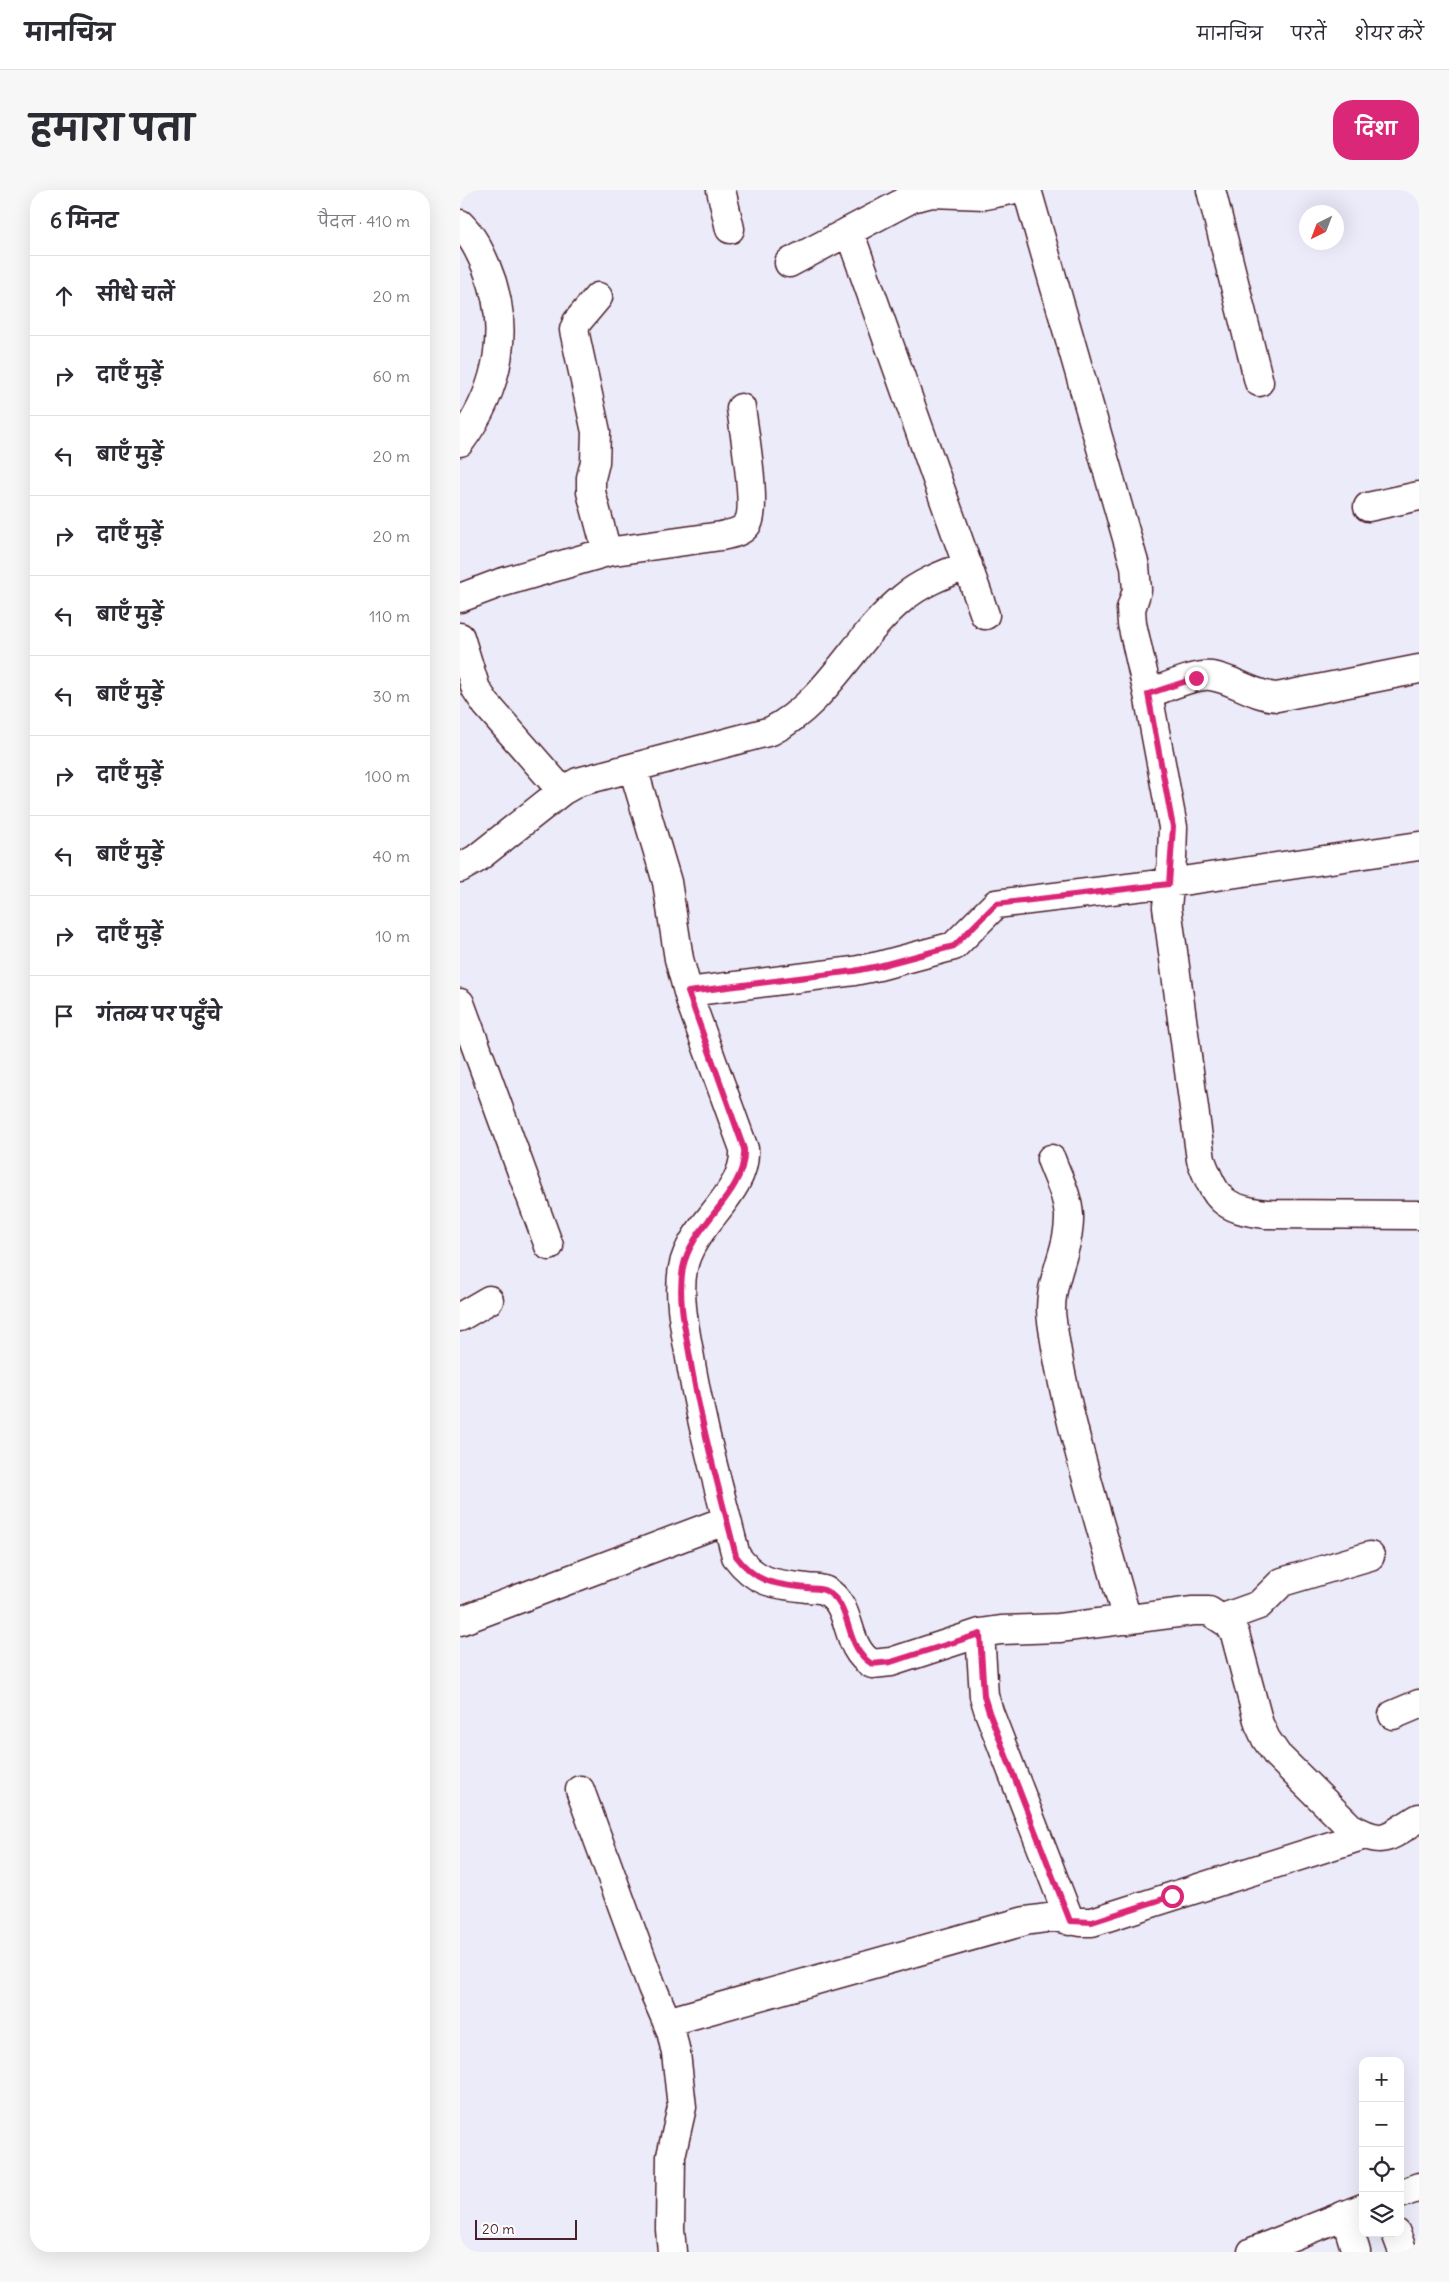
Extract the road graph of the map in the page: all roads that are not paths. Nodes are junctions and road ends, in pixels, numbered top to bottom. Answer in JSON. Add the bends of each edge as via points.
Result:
{"nodes":[{"id":1,"x":721,"y":190,"type":"edge"},
{"id":2,"x":1011,"y":190,"type":"edge"},
{"id":3,"x":1027,"y":190,"type":"edge"},
{"id":4,"x":1211,"y":190,"type":"edge"},
{"id":5,"x":951,"y":192,"type":"edge"},
{"id":6,"x":460,"y":224,"type":"edge"},
{"id":7,"x":730,"y":229,"type":"dead end"},
{"id":8,"x":849,"y":231,"type":"junction"},
{"id":9,"x":789,"y":263,"type":"dead end"},
{"id":10,"x":598,"y":296,"type":"dead end"},
{"id":11,"x":1259,"y":382,"type":"dead end"},
{"id":12,"x":741,"y":408,"type":"dead end"},
{"id":13,"x":460,"y":442,"type":"edge"},
{"id":14,"x":1419,"y":496,"type":"edge"},
{"id":15,"x":1368,"y":507,"type":"dead end"},
{"id":16,"x":607,"y":552,"type":"junction"},
{"id":17,"x":968,"y":565,"type":"junction"},
{"id":18,"x":460,"y":598,"type":"edge"},
{"id":19,"x":985,"y":615,"type":"dead end"},
{"id":20,"x":460,"y":637,"type":"edge"},
{"id":21,"x":1419,"y":669,"type":"edge"},
{"id":22,"x":1148,"y":694,"type":"junction"},
{"id":23,"x":633,"y":768,"type":"junction"},
{"id":24,"x":562,"y":791,"type":"junction"},
{"id":25,"x":1419,"y":846,"type":"edge"},
{"id":26,"x":460,"y":868,"type":"edge"},
{"id":27,"x":1169,"y":884,"type":"junction"},
{"id":28,"x":688,"y":992,"type":"junction"},
{"id":29,"x":460,"y":1003,"type":"edge"},
{"id":30,"x":1051,"y":1159,"type":"dead end"},
{"id":31,"x":1419,"y":1215,"type":"edge"},
{"id":32,"x":549,"y":1246,"type":"dead end"},
{"id":33,"x":489,"y":1300,"type":"dead end"},
{"id":34,"x":460,"y":1317,"type":"edge"},
{"id":35,"x":727,"y":1520,"type":"junction"},
{"id":36,"x":1370,"y":1556,"type":"dead end"},
{"id":37,"x":1223,"y":1618,"type":"junction"},
{"id":38,"x":1127,"y":1620,"type":"junction"},
{"id":39,"x":460,"y":1621,"type":"edge"},
{"id":40,"x":980,"y":1634,"type":"junction"},
{"id":41,"x":1419,"y":1704,"type":"edge"},
{"id":42,"x":1393,"y":1715,"type":"dead end"},
{"id":43,"x":580,"y":1790,"type":"dead end"},
{"id":44,"x":1419,"y":1818,"type":"edge"},
{"id":45,"x":1365,"y":1835,"type":"junction"},
{"id":46,"x":1070,"y":1921,"type":"junction"},
{"id":47,"x":667,"y":2022,"type":"junction"},
{"id":48,"x":1419,"y":2186,"type":"edge"},
{"id":49,"x":1404,"y":2192,"type":"edge"},
{"id":50,"x":1354,"y":2212,"type":"edge"},
{"id":51,"x":1398,"y":2237,"type":"edge"},
{"id":52,"x":672,"y":2252,"type":"edge"},
{"id":53,"x":1252,"y":2252,"type":"edge"},
{"id":54,"x":1356,"y":2252,"type":"edge"},
{"id":55,"x":1404,"y":2252,"type":"edge"}],
"edges":[{"from":1,"to":7,"type":"street"},
{"from":2,"to":5,"type":"street","via":[[985,195]]},
{"from":3,"to":22,"type":"street","via":[[1135,566],[1137,590],[1131,609],[1132,624]]},
{"from":4,"to":11,"type":"street"},
{"from":5,"to":8,"type":"street","via":[[912,198]]},
{"from":6,"to":13,"type":"street","via":[[475,241],[491,279],[500,316],[497,363],[490,392],[472,427]]},
{"from":8,"to":9,"type":"street"},
{"from":8,"to":17,"type":"street"},
{"from":10,"to":16,"type":"street","via":[[574,330],[596,432],[591,492]]},
{"from":12,"to":16,"type":"street","via":[[752,508],[747,525],[734,534]]},
{"from":14,"to":15,"type":"street"},
{"from":16,"to":18,"type":"street"},
{"from":17,"to":19,"type":"street"},
{"from":17,"to":23,"type":"street","via":[[919,586],[902,598],[816,696],[787,724],[772,731]]},
{"from":20,"to":24,"type":"street","via":[[472,679],[481,696],[496,718]]},
{"from":21,"to":22,"type":"street","via":[[1277,697],[1266,697],[1205,676]]},
{"from":22,"to":27,"type":"street","via":[[1173,827]]},
{"from":23,"to":24,"type":"street","via":[[578,782]]},
{"from":23,"to":28,"type":"street","via":[[667,882],[677,950]]},
{"from":24,"to":26,"type":"street"},
{"from":25,"to":27,"type":"street"},
{"from":27,"to":28,"type":"street","via":[[996,904],[960,941],[945,949],[854,971]]},
{"from":27,"to":31,"type":"street","via":[[1167,907],[1201,1160],[1212,1188],[1242,1212]]},
{"from":28,"to":35,"type":"street","via":[[739,1133],[745,1161],[739,1177],[687,1252],[683,1269],[684,1323],[696,1395]]},
{"from":29,"to":32,"type":"street"},
{"from":30,"to":38,"type":"street","via":[[1067,1200],[1069,1218],[1050,1298],[1051,1319],[1074,1428]]},
{"from":33,"to":34,"type":"street"},
{"from":35,"to":39,"type":"street"},
{"from":35,"to":40,"type":"street","via":[[736,1556],[746,1569],[769,1583],[826,1591],[840,1604],[858,1652],[872,1664],[891,1662]]},
{"from":36,"to":37,"type":"street","via":[[1282,1582],[1259,1605]]},
{"from":37,"to":38,"type":"street","via":[[1209,1611],[1193,1611]]},
{"from":37,"to":45,"type":"street","via":[[1235,1634],[1266,1739],[1277,1755],[1350,1827]]},
{"from":38,"to":40,"type":"street"},
{"from":40,"to":46,"type":"street","via":[[984,1696],[989,1712]]},
{"from":41,"to":42,"type":"street"},
{"from":43,"to":47,"type":"street"},
{"from":44,"to":45,"type":"street","via":[[1387,1838]]},
{"from":45,"to":46,"type":"street","via":[[1092,1922]]},
{"from":46,"to":47,"type":"street","via":[[1054,1918],[1025,1921]]},
{"from":47,"to":52,"type":"street","via":[[676,2053],[682,2107],[671,2156]]},
{"from":48,"to":49,"type":"street"},
{"from":50,"to":53,"type":"street"},
{"from":50,"to":54,"type":"street"},
{"from":51,"to":55,"type":"street"}]}
